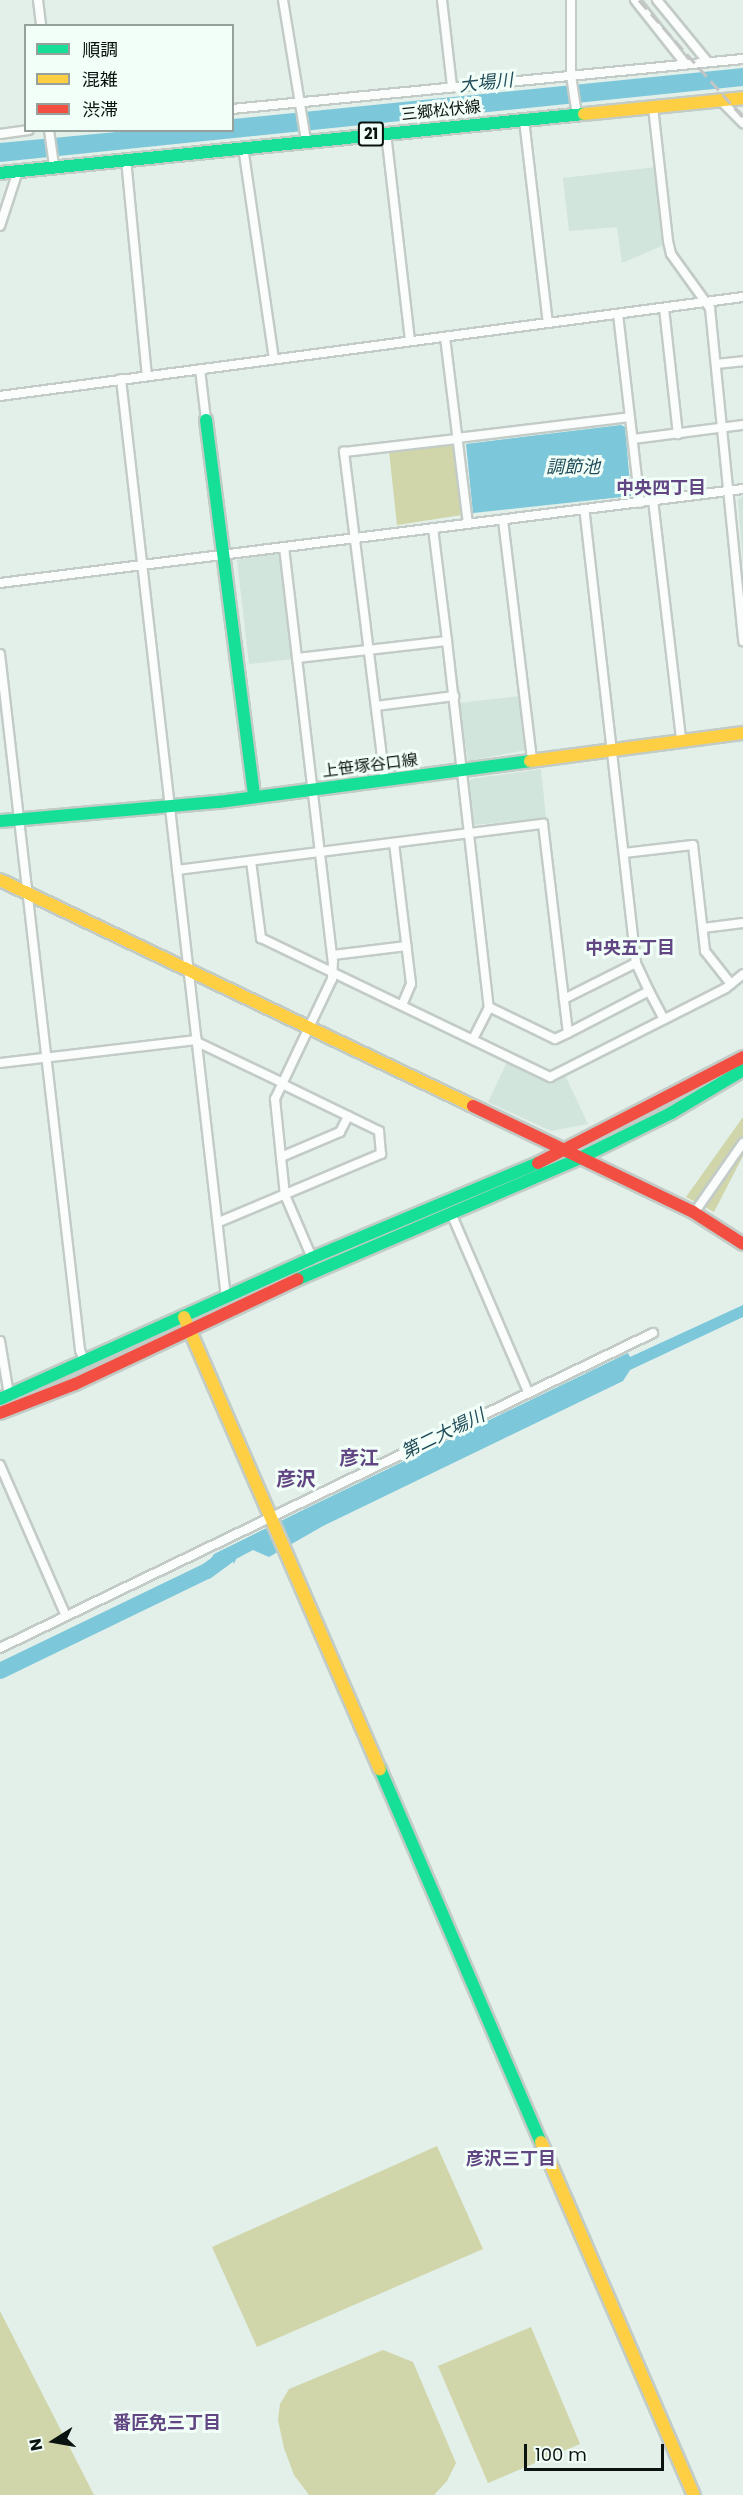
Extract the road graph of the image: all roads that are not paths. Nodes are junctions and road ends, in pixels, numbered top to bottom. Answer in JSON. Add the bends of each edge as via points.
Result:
{"nodes":[{"id":1,"x":39,"y":0,"type":"edge"},
{"id":2,"x":283,"y":0,"type":"edge"},
{"id":3,"x":442,"y":0,"type":"edge"},
{"id":4,"x":571,"y":0,"type":"edge"},
{"id":5,"x":635,"y":0,"type":"edge"},
{"id":6,"x":657,"y":0,"type":"edge"},
{"id":7,"x":41,"y":24,"type":"edge"},
{"id":8,"x":743,"y":59,"type":"edge"},
{"id":9,"x":706,"y":61,"type":"junction"},
{"id":10,"x":684,"y":62,"type":"junction"},
{"id":11,"x":572,"y":78,"type":"junction"},
{"id":12,"x":452,"y":87,"type":"junction"},
{"id":13,"x":743,"y":98,"type":"edge"},
{"id":14,"x":720,"y":100,"type":"junction"},
{"id":15,"x":302,"y":105,"type":"junction"},
{"id":16,"x":653,"y":107,"type":"junction"},
{"id":17,"x":234,"y":109,"type":"edge"},
{"id":18,"x":576,"y":111,"type":"junction"},
{"id":19,"x":524,"y":120,"type":"junction"},
{"id":20,"x":743,"y":123,"type":"edge"},
{"id":21,"x":24,"y":131,"type":"edge"},
{"id":22,"x":50,"y":132,"type":"edge"},
{"id":23,"x":386,"y":133,"type":"junction"},
{"id":24,"x":0,"y":134,"type":"edge"},
{"id":25,"x":306,"y":137,"type":"junction"},
{"id":26,"x":243,"y":147,"type":"junction"},
{"id":27,"x":126,"y":159,"type":"junction"},
{"id":28,"x":54,"y":165,"type":"junction"},
{"id":29,"x":18,"y":171,"type":"junction"},
{"id":30,"x":0,"y":173,"type":"edge"},
{"id":31,"x":0,"y":226,"type":"edge"},
{"id":32,"x":743,"y":297,"type":"edge"},
{"id":33,"x":708,"y":302,"type":"junction"},
{"id":34,"x":664,"y":308,"type":"junction"},
{"id":35,"x":618,"y":314,"type":"junction"},
{"id":36,"x":548,"y":323,"type":"junction"},
{"id":37,"x":445,"y":337,"type":"junction"},
{"id":38,"x":410,"y":341,"type":"junction"},
{"id":39,"x":274,"y":359,"type":"junction"},
{"id":40,"x":743,"y":361,"type":"edge"},
{"id":41,"x":716,"y":364,"type":"junction"},
{"id":42,"x":200,"y":369,"type":"junction"},
{"id":43,"x":147,"y":376,"type":"junction"},
{"id":44,"x":121,"y":379,"type":"junction"},
{"id":45,"x":0,"y":396,"type":"edge"},
{"id":46,"x":630,"y":417,"type":"junction"},
{"id":47,"x":206,"y":420,"type":"joint"},
{"id":48,"x":743,"y":426,"type":"edge"},
{"id":49,"x":724,"y":428,"type":"junction"},
{"id":50,"x":678,"y":434,"type":"junction"},
{"id":51,"x":457,"y":439,"type":"junction"},
{"id":52,"x":633,"y":439,"type":"junction"},
{"id":53,"x":743,"y":489,"type":"edge"},
{"id":54,"x":731,"y":491,"type":"junction"},
{"id":55,"x":652,"y":500,"type":"junction"},
{"id":56,"x":640,"y":503,"type":"junction"},
{"id":57,"x":585,"y":509,"type":"junction"},
{"id":58,"x":503,"y":520,"type":"junction"},
{"id":59,"x":468,"y":524,"type":"junction"},
{"id":60,"x":433,"y":528,"type":"junction"},
{"id":61,"x":356,"y":538,"type":"junction"},
{"id":62,"x":284,"y":547,"type":"junction"},
{"id":63,"x":224,"y":555,"type":"junction"},
{"id":64,"x":142,"y":566,"type":"junction"},
{"id":65,"x":0,"y":583,"type":"edge"},
{"id":66,"x":447,"y":640,"type":"junction"},
{"id":67,"x":743,"y":641,"type":"edge"},
{"id":68,"x":369,"y":650,"type":"junction"},
{"id":69,"x":0,"y":654,"type":"edge"},
{"id":70,"x":297,"y":658,"type":"junction"},
{"id":71,"x":454,"y":696,"type":"junction"},
{"id":72,"x":376,"y":706,"type":"junction"},
{"id":73,"x":743,"y":733,"type":"edge"},
{"id":74,"x":681,"y":740,"type":"junction"},
{"id":75,"x":611,"y":750,"type":"junction"},
{"id":76,"x":532,"y":760,"type":"junction"},
{"id":77,"x":462,"y":771,"type":"junction"},
{"id":78,"x":385,"y":781,"type":"junction"},
{"id":79,"x":314,"y":789,"type":"junction"},
{"id":80,"x":254,"y":797,"type":"junction"},
{"id":81,"x":170,"y":807,"type":"junction"},
{"id":82,"x":19,"y":820,"type":"junction"},
{"id":83,"x":0,"y":821,"type":"edge"},
{"id":84,"x":468,"y":833,"type":"junction"},
{"id":85,"x":394,"y":843,"type":"junction"},
{"id":86,"x":322,"y":852,"type":"junction"},
{"id":87,"x":624,"y":853,"type":"junction"},
{"id":88,"x":251,"y":861,"type":"junction"},
{"id":89,"x":177,"y":870,"type":"junction"},
{"id":90,"x":0,"y":880,"type":"edge"},
{"id":91,"x":27,"y":893,"type":"junction"},
{"id":92,"x":743,"y":923,"type":"edge"},
{"id":93,"x":702,"y":928,"type":"junction"},
{"id":94,"x":406,"y":946,"type":"junction"},
{"id":95,"x":333,"y":955,"type":"junction"},
{"id":96,"x":636,"y":963,"type":"junction"},
{"id":97,"x":189,"y":970,"type":"junction"},
{"id":98,"x":334,"y":973,"type":"junction"},
{"id":99,"x":743,"y":974,"type":"edge"},
{"id":100,"x":731,"y":984,"type":"junction"},
{"id":101,"x":649,"y":991,"type":"junction"},
{"id":102,"x":564,"y":999,"type":"junction"},
{"id":103,"x":402,"y":1005,"type":"junction"},
{"id":104,"x":489,"y":1007,"type":"junction"},
{"id":105,"x":664,"y":1019,"type":"junction"},
{"id":106,"x":309,"y":1027,"type":"junction"},
{"id":107,"x":568,"y":1033,"type":"junction"},
{"id":108,"x":473,"y":1039,"type":"junction"},
{"id":109,"x":197,"y":1041,"type":"junction"},
{"id":110,"x":48,"y":1058,"type":"junction"},
{"id":111,"x":743,"y":1058,"type":"edge"},
{"id":112,"x":0,"y":1063,"type":"edge"},
{"id":113,"x":743,"y":1070,"type":"edge"},
{"id":114,"x":283,"y":1083,"type":"junction"},
{"id":115,"x":348,"y":1116,"type":"junction"},
{"id":116,"x":743,"y":1143,"type":"edge"},
{"id":117,"x":564,"y":1152,"type":"junction"},
{"id":118,"x":281,"y":1157,"type":"junction"},
{"id":119,"x":580,"y":1158,"type":"junction"},
{"id":120,"x":285,"y":1195,"type":"junction"},
{"id":121,"x":699,"y":1206,"type":"dead end"},
{"id":122,"x":451,"y":1213,"type":"junction"},
{"id":123,"x":219,"y":1222,"type":"junction"},
{"id":124,"x":743,"y":1244,"type":"edge"},
{"id":125,"x":312,"y":1258,"type":"junction"},
{"id":126,"x":226,"y":1298,"type":"junction"},
{"id":127,"x":184,"y":1317,"type":"junction"},
{"id":128,"x":190,"y":1331,"type":"junction"},
{"id":129,"x":653,"y":1332,"type":"dead end"},
{"id":130,"x":0,"y":1341,"type":"edge"},
{"id":131,"x":85,"y":1363,"type":"junction"},
{"id":132,"x":528,"y":1392,"type":"junction"},
{"id":133,"x":4,"y":1397,"type":"edge"},
{"id":134,"x":0,"y":1413,"type":"edge"},
{"id":135,"x":0,"y":1465,"type":"edge"},
{"id":136,"x":273,"y":1521,"type":"junction"},
{"id":137,"x":66,"y":1616,"type":"junction"},
{"id":138,"x":0,"y":1648,"type":"edge"},
{"id":139,"x":694,"y":2495,"type":"edge"}],
"edges":[{"from":1,"to":7,"type":"street"},
{"from":2,"to":15,"type":"street"},
{"from":3,"to":12,"type":"street"},
{"from":4,"to":11,"type":"street"},
{"from":5,"to":10,"type":"street"},
{"from":6,"to":9,"type":"street"},
{"from":8,"to":9,"type":"street"},
{"from":9,"to":10,"type":"street"},
{"from":10,"to":11,"type":"street"},
{"from":11,"to":12,"type":"street"},
{"from":11,"to":18,"type":"street"},
{"from":12,"to":15,"type":"street"},
{"from":13,"to":14,"type":"street","name":"三郷松伏線","number":"21"},
{"from":14,"to":16,"type":"street","name":"三郷松伏線","number":"21"},
{"from":14,"to":20,"type":"street"},
{"from":15,"to":17,"type":"street"},
{"from":15,"to":25,"type":"street"},
{"from":16,"to":18,"type":"street","name":"三郷松伏線","number":"21"},
{"from":16,"to":33,"type":"street","via":[[671,254]]},
{"from":18,"to":19,"type":"street","name":"三郷松伏線","number":"21"},
{"from":19,"to":23,"type":"street","name":"三郷松伏線","number":"21"},
{"from":19,"to":36,"type":"street"},
{"from":21,"to":24,"type":"street"},
{"from":22,"to":28,"type":"street"},
{"from":23,"to":25,"type":"street","name":"三郷松伏線","number":"21"},
{"from":23,"to":38,"type":"street"},
{"from":25,"to":26,"type":"street","name":"三郷松伏線","number":"21"},
{"from":26,"to":27,"type":"street","name":"三郷松伏線","number":"21"},
{"from":26,"to":39,"type":"street"},
{"from":27,"to":28,"type":"street","name":"三郷松伏線","number":"21"},
{"from":27,"to":43,"type":"street"},
{"from":28,"to":29,"type":"street","name":"三郷松伏線","number":"21"},
{"from":29,"to":30,"type":"street","name":"三郷松伏線","number":"21"},
{"from":29,"to":31,"type":"street"},
{"from":32,"to":33,"type":"street"},
{"from":33,"to":34,"type":"street"},
{"from":33,"to":41,"type":"street"},
{"from":34,"to":35,"type":"street"},
{"from":34,"to":50,"type":"street"},
{"from":35,"to":36,"type":"street"},
{"from":35,"to":46,"type":"street"},
{"from":36,"to":37,"type":"street"},
{"from":37,"to":38,"type":"street"},
{"from":37,"to":51,"type":"street"},
{"from":38,"to":39,"type":"street"},
{"from":39,"to":42,"type":"street"},
{"from":40,"to":41,"type":"street"},
{"from":41,"to":49,"type":"street"},
{"from":42,"to":43,"type":"street"},
{"from":42,"to":47,"type":"street"},
{"from":43,"to":44,"type":"street"},
{"from":44,"to":45,"type":"street"},
{"from":44,"to":64,"type":"street"},
{"from":46,"to":51,"type":"street"},
{"from":46,"to":52,"type":"street"},
{"from":47,"to":63,"type":"street"},
{"from":48,"to":49,"type":"street"},
{"from":49,"to":50,"type":"street"},
{"from":49,"to":54,"type":"street"},
{"from":50,"to":52,"type":"street"},
{"from":51,"to":59,"type":"street"},
{"from":51,"to":61,"type":"street","via":[[344,452]]},
{"from":52,"to":56,"type":"street"},
{"from":53,"to":54,"type":"street"},
{"from":54,"to":55,"type":"street"},
{"from":54,"to":67,"type":"street"},
{"from":55,"to":56,"type":"street"},
{"from":55,"to":74,"type":"street"},
{"from":56,"to":57,"type":"street"},
{"from":57,"to":58,"type":"street"},
{"from":57,"to":75,"type":"street"},
{"from":58,"to":59,"type":"street"},
{"from":58,"to":76,"type":"street"},
{"from":59,"to":60,"type":"street"},
{"from":60,"to":61,"type":"street"},
{"from":60,"to":66,"type":"street"},
{"from":61,"to":62,"type":"street"},
{"from":61,"to":68,"type":"street"},
{"from":62,"to":63,"type":"street"},
{"from":62,"to":70,"type":"street"},
{"from":63,"to":64,"type":"street"},
{"from":63,"to":80,"type":"street"},
{"from":64,"to":65,"type":"street"},
{"from":64,"to":81,"type":"street"},
{"from":66,"to":68,"type":"street"},
{"from":66,"to":71,"type":"street"},
{"from":68,"to":70,"type":"street"},
{"from":68,"to":72,"type":"street"},
{"from":69,"to":82,"type":"street"},
{"from":70,"to":79,"type":"street"},
{"from":71,"to":72,"type":"street"},
{"from":71,"to":77,"type":"street"},
{"from":72,"to":78,"type":"street"},
{"from":73,"to":74,"type":"street","name":"上笹塚谷口線"},
{"from":74,"to":75,"type":"street","name":"上笹塚谷口線"},
{"from":75,"to":76,"type":"street","name":"上笹塚谷口線"},
{"from":75,"to":87,"type":"street"},
{"from":76,"to":77,"type":"street","name":"上笹塚谷口線"},
{"from":77,"to":78,"type":"street","name":"上笹塚谷口線"},
{"from":77,"to":84,"type":"street"},
{"from":78,"to":79,"type":"street","name":"上笹塚谷口線"},
{"from":79,"to":80,"type":"street","name":"上笹塚谷口線"},
{"from":79,"to":86,"type":"street"},
{"from":80,"to":81,"type":"street","name":"上笹塚谷口線"},
{"from":81,"to":82,"type":"street","name":"上笹塚谷口線"},
{"from":81,"to":89,"type":"street"},
{"from":82,"to":83,"type":"street","name":"上笹塚谷口線"},
{"from":82,"to":91,"type":"street"},
{"from":84,"to":85,"type":"street"},
{"from":84,"to":102,"type":"street","via":[[543,824]]},
{"from":84,"to":104,"type":"street"},
{"from":85,"to":86,"type":"street"},
{"from":85,"to":94,"type":"street"},
{"from":86,"to":88,"type":"street"},
{"from":86,"to":95,"type":"street"},
{"from":87,"to":93,"type":"street","via":[[693,845]]},
{"from":87,"to":96,"type":"street"},
{"from":88,"to":89,"type":"street"},
{"from":88,"to":98,"type":"street","via":[[261,938]]},
{"from":89,"to":97,"type":"street"},
{"from":90,"to":91,"type":"street"},
{"from":91,"to":97,"type":"street"},
{"from":91,"to":110,"type":"street"},
{"from":92,"to":93,"type":"street"},
{"from":93,"to":100,"type":"street","via":[[705,951]]},
{"from":94,"to":95,"type":"street"},
{"from":94,"to":103,"type":"street","via":[[411,984]]},
{"from":95,"to":98,"type":"street"},
{"from":96,"to":101,"type":"street"},
{"from":96,"to":102,"type":"street"},
{"from":97,"to":106,"type":"street"},
{"from":97,"to":109,"type":"street"},
{"from":98,"to":103,"type":"street"},
{"from":98,"to":106,"type":"street"},
{"from":99,"to":100,"type":"street"},
{"from":100,"to":105,"type":"street"},
{"from":101,"to":105,"type":"street"},
{"from":101,"to":107,"type":"street"},
{"from":102,"to":107,"type":"street"},
{"from":103,"to":108,"type":"street"},
{"from":104,"to":107,"type":"street","via":[[555,1040]]},
{"from":104,"to":108,"type":"street"},
{"from":105,"to":108,"type":"street","via":[[552,1077]]},
{"from":106,"to":114,"type":"street"},
{"from":106,"to":117,"type":"street"},
{"from":109,"to":110,"type":"street"},
{"from":109,"to":114,"type":"street"},
{"from":109,"to":123,"type":"street"},
{"from":110,"to":112,"type":"street"},
{"from":110,"to":131,"type":"street","via":[[80,1350]]},
{"from":111,"to":117,"type":"street"},
{"from":113,"to":119,"type":"street","via":[[671,1113]]},
{"from":114,"to":115,"type":"street"},
{"from":114,"to":118,"type":"street","via":[[274,1099]]},
{"from":115,"to":118,"type":"street","via":[[340,1132]]},
{"from":115,"to":120,"type":"street","via":[[380,1131],[381,1154]]},
{"from":116,"to":121,"type":"street"},
{"from":117,"to":119,"type":"street"},
{"from":117,"to":125,"type":"street"},
{"from":118,"to":120,"type":"street"},
{"from":119,"to":122,"type":"street"},
{"from":119,"to":124,"type":"street","via":[[693,1212]]},
{"from":120,"to":123,"type":"street"},
{"from":120,"to":125,"type":"street"},
{"from":122,"to":128,"type":"street"},
{"from":122,"to":132,"type":"street"},
{"from":123,"to":126,"type":"street"},
{"from":125,"to":126,"type":"street"},
{"from":126,"to":127,"type":"street"},
{"from":127,"to":128,"type":"street"},
{"from":127,"to":131,"type":"street"},
{"from":128,"to":134,"type":"street","via":[[75,1384]]},
{"from":128,"to":136,"type":"street"},
{"from":129,"to":132,"type":"street"},
{"from":130,"to":133,"type":"street"},
{"from":131,"to":133,"type":"street"},
{"from":132,"to":136,"type":"street"},
{"from":135,"to":137,"type":"street"},
{"from":136,"to":137,"type":"street"},
{"from":136,"to":139,"type":"street"},
{"from":137,"to":138,"type":"street"}]}
